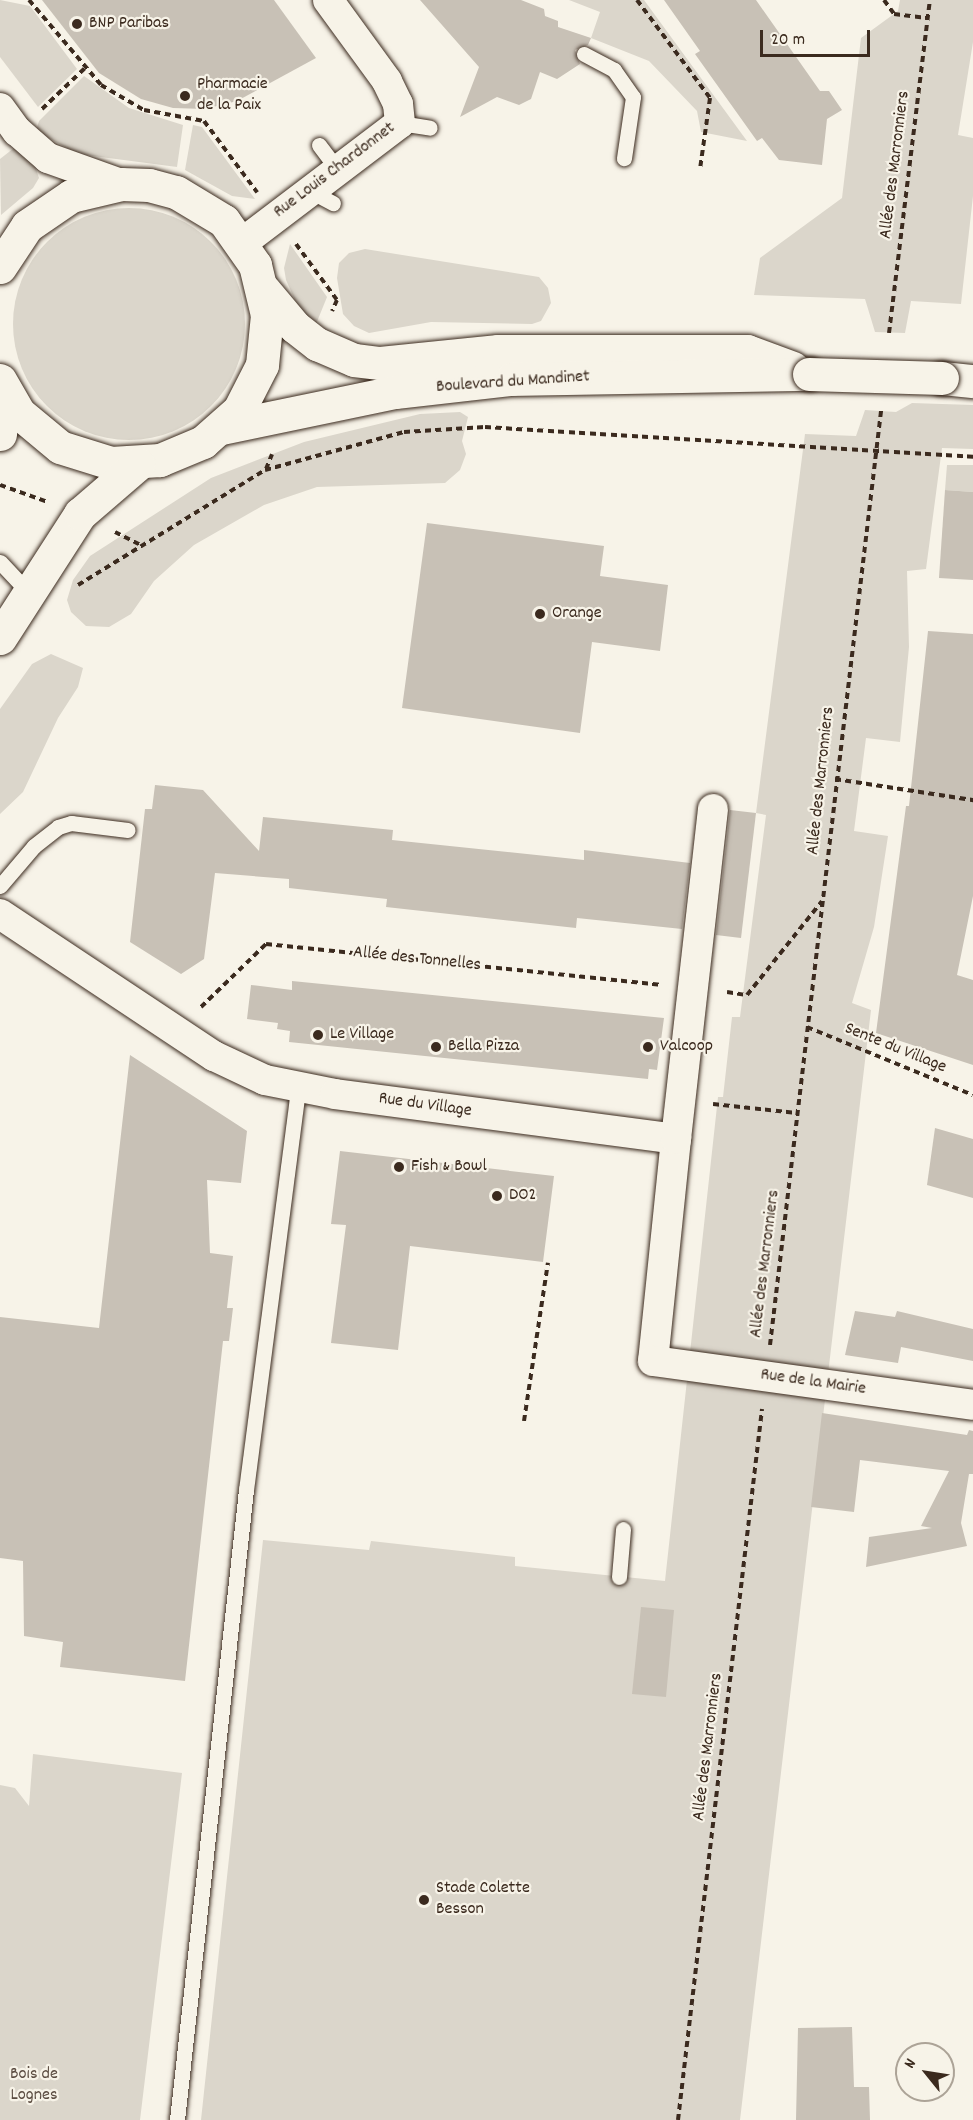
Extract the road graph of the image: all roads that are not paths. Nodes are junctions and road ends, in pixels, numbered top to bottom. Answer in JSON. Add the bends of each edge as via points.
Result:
{"nodes":[{"id":1,"x":328,"y":0,"type":"edge"},
{"id":2,"x":584,"y":54,"type":"dead end"},
{"id":3,"x":0,"y":108,"type":"edge"},
{"id":4,"x":400,"y":123,"type":"junction"},
{"id":5,"x":430,"y":128,"type":"dead end"},
{"id":6,"x":319,"y":145,"type":"dead end"},
{"id":7,"x":624,"y":158,"type":"dead end"},
{"id":8,"x":338,"y":171,"type":"junction"},
{"id":9,"x":121,"y":184,"type":"junction"},
{"id":10,"x":242,"y":243,"type":"junction"},
{"id":11,"x":0,"y":267,"type":"edge"},
{"id":12,"x":264,"y":290,"type":"junction"},
{"id":13,"x":809,"y":374,"type":"junction"},
{"id":14,"x":958,"y":380,"type":"edge"},
{"id":15,"x":2,"y":385,"type":"edge"},
{"id":16,"x":221,"y":428,"type":"junction"},
{"id":17,"x":0,"y":434,"type":"edge"},
{"id":18,"x":138,"y":464,"type":"junction"},
{"id":19,"x":0,"y":562,"type":"edge"},
{"id":20,"x":30,"y":594,"type":"junction"},
{"id":21,"x":0,"y":638,"type":"edge"},
{"id":22,"x":713,"y":809,"type":"dead end"},
{"id":23,"x":128,"y":830,"type":"dead end"},
{"id":24,"x":0,"y":886,"type":"edge"},
{"id":25,"x":0,"y":914,"type":"edge"},
{"id":26,"x":298,"y":1087,"type":"junction"},
{"id":27,"x":676,"y":1139,"type":"junction"},
{"id":28,"x":973,"y":1406,"type":"edge"},
{"id":29,"x":623,"y":1529,"type":"dead end"},
{"id":30,"x":619,"y":1577,"type":"dead end"},
{"id":31,"x":177,"y":2120,"type":"edge"}],
"edges":[{"from":1,"to":4,"type":"street","name":"Rue Louis Chardonnet","via":[[387,81],[398,104]]},
{"from":2,"to":7,"type":"lane","via":[[614,70],[633,97]]},
{"from":3,"to":9,"type":"street","via":[[17,131],[48,158]]},
{"from":4,"to":5,"type":"lane"},
{"from":4,"to":8,"type":"street","name":"Rue Louis Chardonnet"},
{"from":6,"to":8,"type":"lane"},
{"from":8,"to":10,"type":"street","name":"Rue Louis Chardonnet","via":[[321,197]]},
{"from":9,"to":10,"type":"street","via":[[176,192],[224,221]]},
{"from":9,"to":11,"type":"street","via":[[95,187],[48,209],[16,240]]},
{"from":10,"to":12,"type":"street"},
{"from":12,"to":13,"type":"street","name":"Boulevard du Mandinet","via":[[295,327],[316,344],[354,360],[380,363],[498,351],[747,351]]},
{"from":12,"to":16,"type":"street","via":[[267,340],[262,365],[238,410]]},
{"from":13,"to":14,"type":"street","name":"Boulevard du Mandinet","bridge":true},
{"from":13,"to":16,"type":"street","name":"Boulevard du Mandinet","via":[[511,379],[395,392]]},
{"from":15,"to":17,"type":"street"},
{"from":15,"to":18,"type":"street","via":[[19,413],[60,447],[111,463]]},
{"from":16,"to":18,"type":"street","via":[[182,453]]},
{"from":18,"to":20,"type":"street","via":[[80,514]]},
{"from":19,"to":20,"type":"lane"},
{"from":20,"to":21,"type":"street"},
{"from":22,"to":27,"type":"street"},
{"from":23,"to":24,"type":"lane","via":[[71,823],[58,827],[34,846]]},
{"from":25,"to":26,"type":"street","name":"Rue du Village","via":[[181,1034],[265,1080]]},
{"from":26,"to":27,"type":"street","name":"Rue du Village"},
{"from":26,"to":31,"type":"lane","via":[[246,1490]]},
{"from":27,"to":28,"type":"street","name":"Rue de la Mairie","via":[[653,1361]]},
{"from":29,"to":30,"type":"lane"}]}
